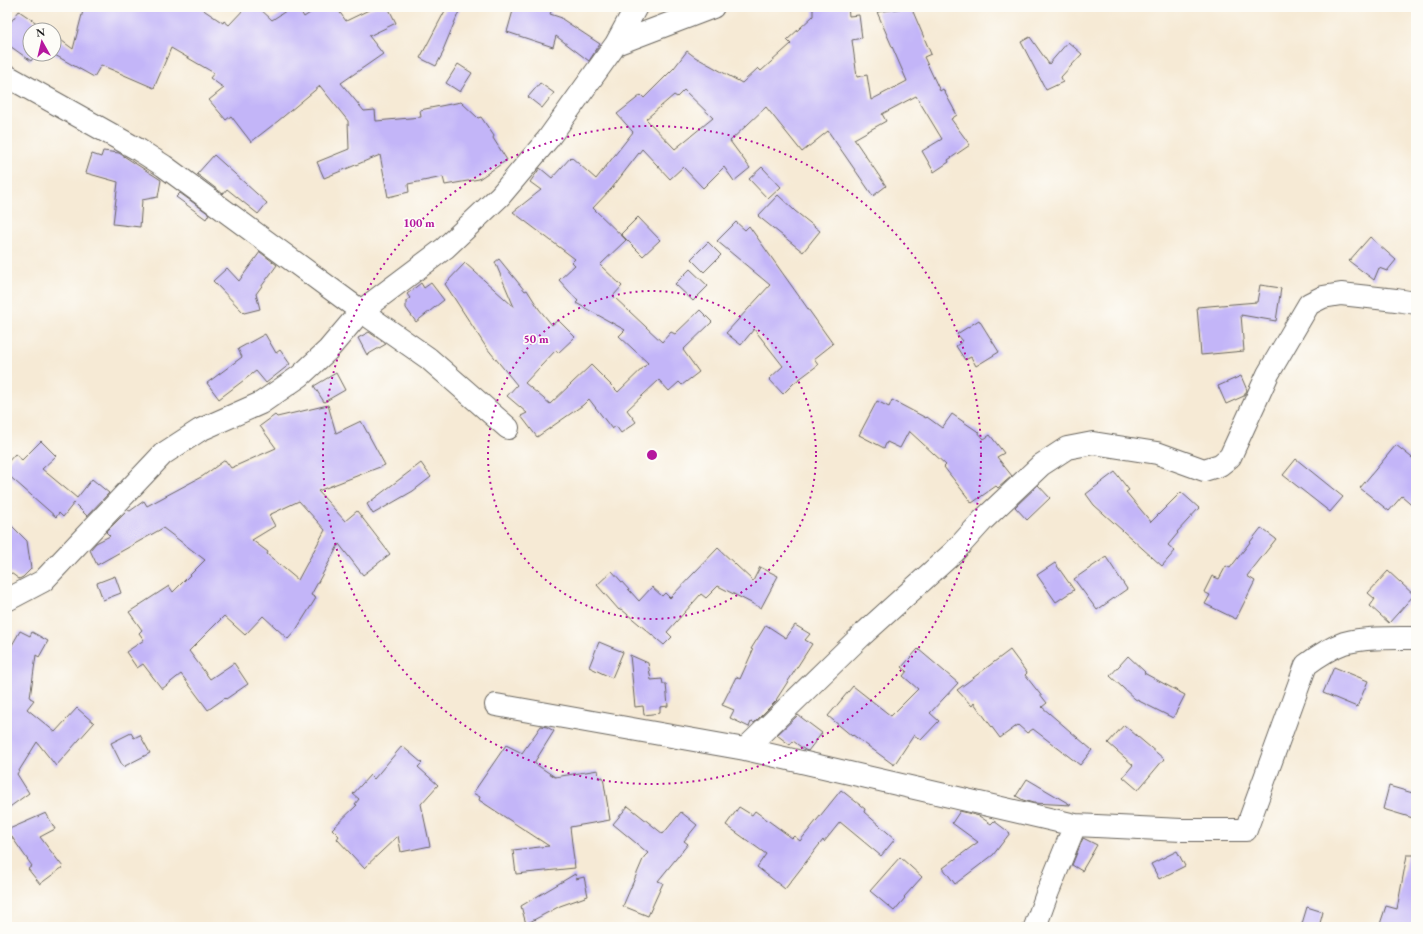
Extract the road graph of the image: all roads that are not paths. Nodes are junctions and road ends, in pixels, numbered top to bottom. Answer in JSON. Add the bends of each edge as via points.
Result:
{"nodes":[{"id":1,"x":636,"y":7,"type":"edge"},
{"id":2,"x":713,"y":7,"type":"edge"},
{"id":3,"x":616,"y":44,"type":"junction"},
{"id":4,"x":7,"y":76,"type":"edge"},
{"id":5,"x":1416,"y":303,"type":"edge"},
{"id":6,"x":361,"y":311,"type":"junction"},
{"id":7,"x":508,"y":428,"type":"dead end"},
{"id":8,"x":7,"y":600,"type":"edge"},
{"id":9,"x":1416,"y":638,"type":"edge"},
{"id":10,"x":496,"y":705,"type":"dead end"},
{"id":11,"x":745,"y":749,"type":"junction"},
{"id":12,"x":1075,"y":825,"type":"junction"},
{"id":13,"x":1035,"y":927,"type":"edge"}],
"edges":[{"from":1,"to":3,"type":"street"},
{"from":2,"to":3,"type":"street"},
{"from":3,"to":6,"type":"street","via":[[548,139],[500,196],[445,248]]},
{"from":4,"to":6,"type":"street","via":[[164,166]]},
{"from":5,"to":11,"type":"street","via":[[1341,294],[1323,297],[1309,304],[1268,374],[1230,457],[1220,465],[1204,470],[1157,452],[1093,443],[1067,448],[1041,465],[988,515],[954,552],[860,637]]},
{"from":6,"to":7,"type":"street","via":[[428,358]]},
{"from":6,"to":8,"type":"street","via":[[328,350],[300,376],[261,403],[200,430],[163,454],[43,581]]},
{"from":9,"to":12,"type":"street","via":[[1381,638],[1344,643],[1321,654],[1306,665],[1246,830]]},
{"from":10,"to":11,"type":"street"},
{"from":11,"to":12,"type":"street"},
{"from":12,"to":13,"type":"street"}]}
